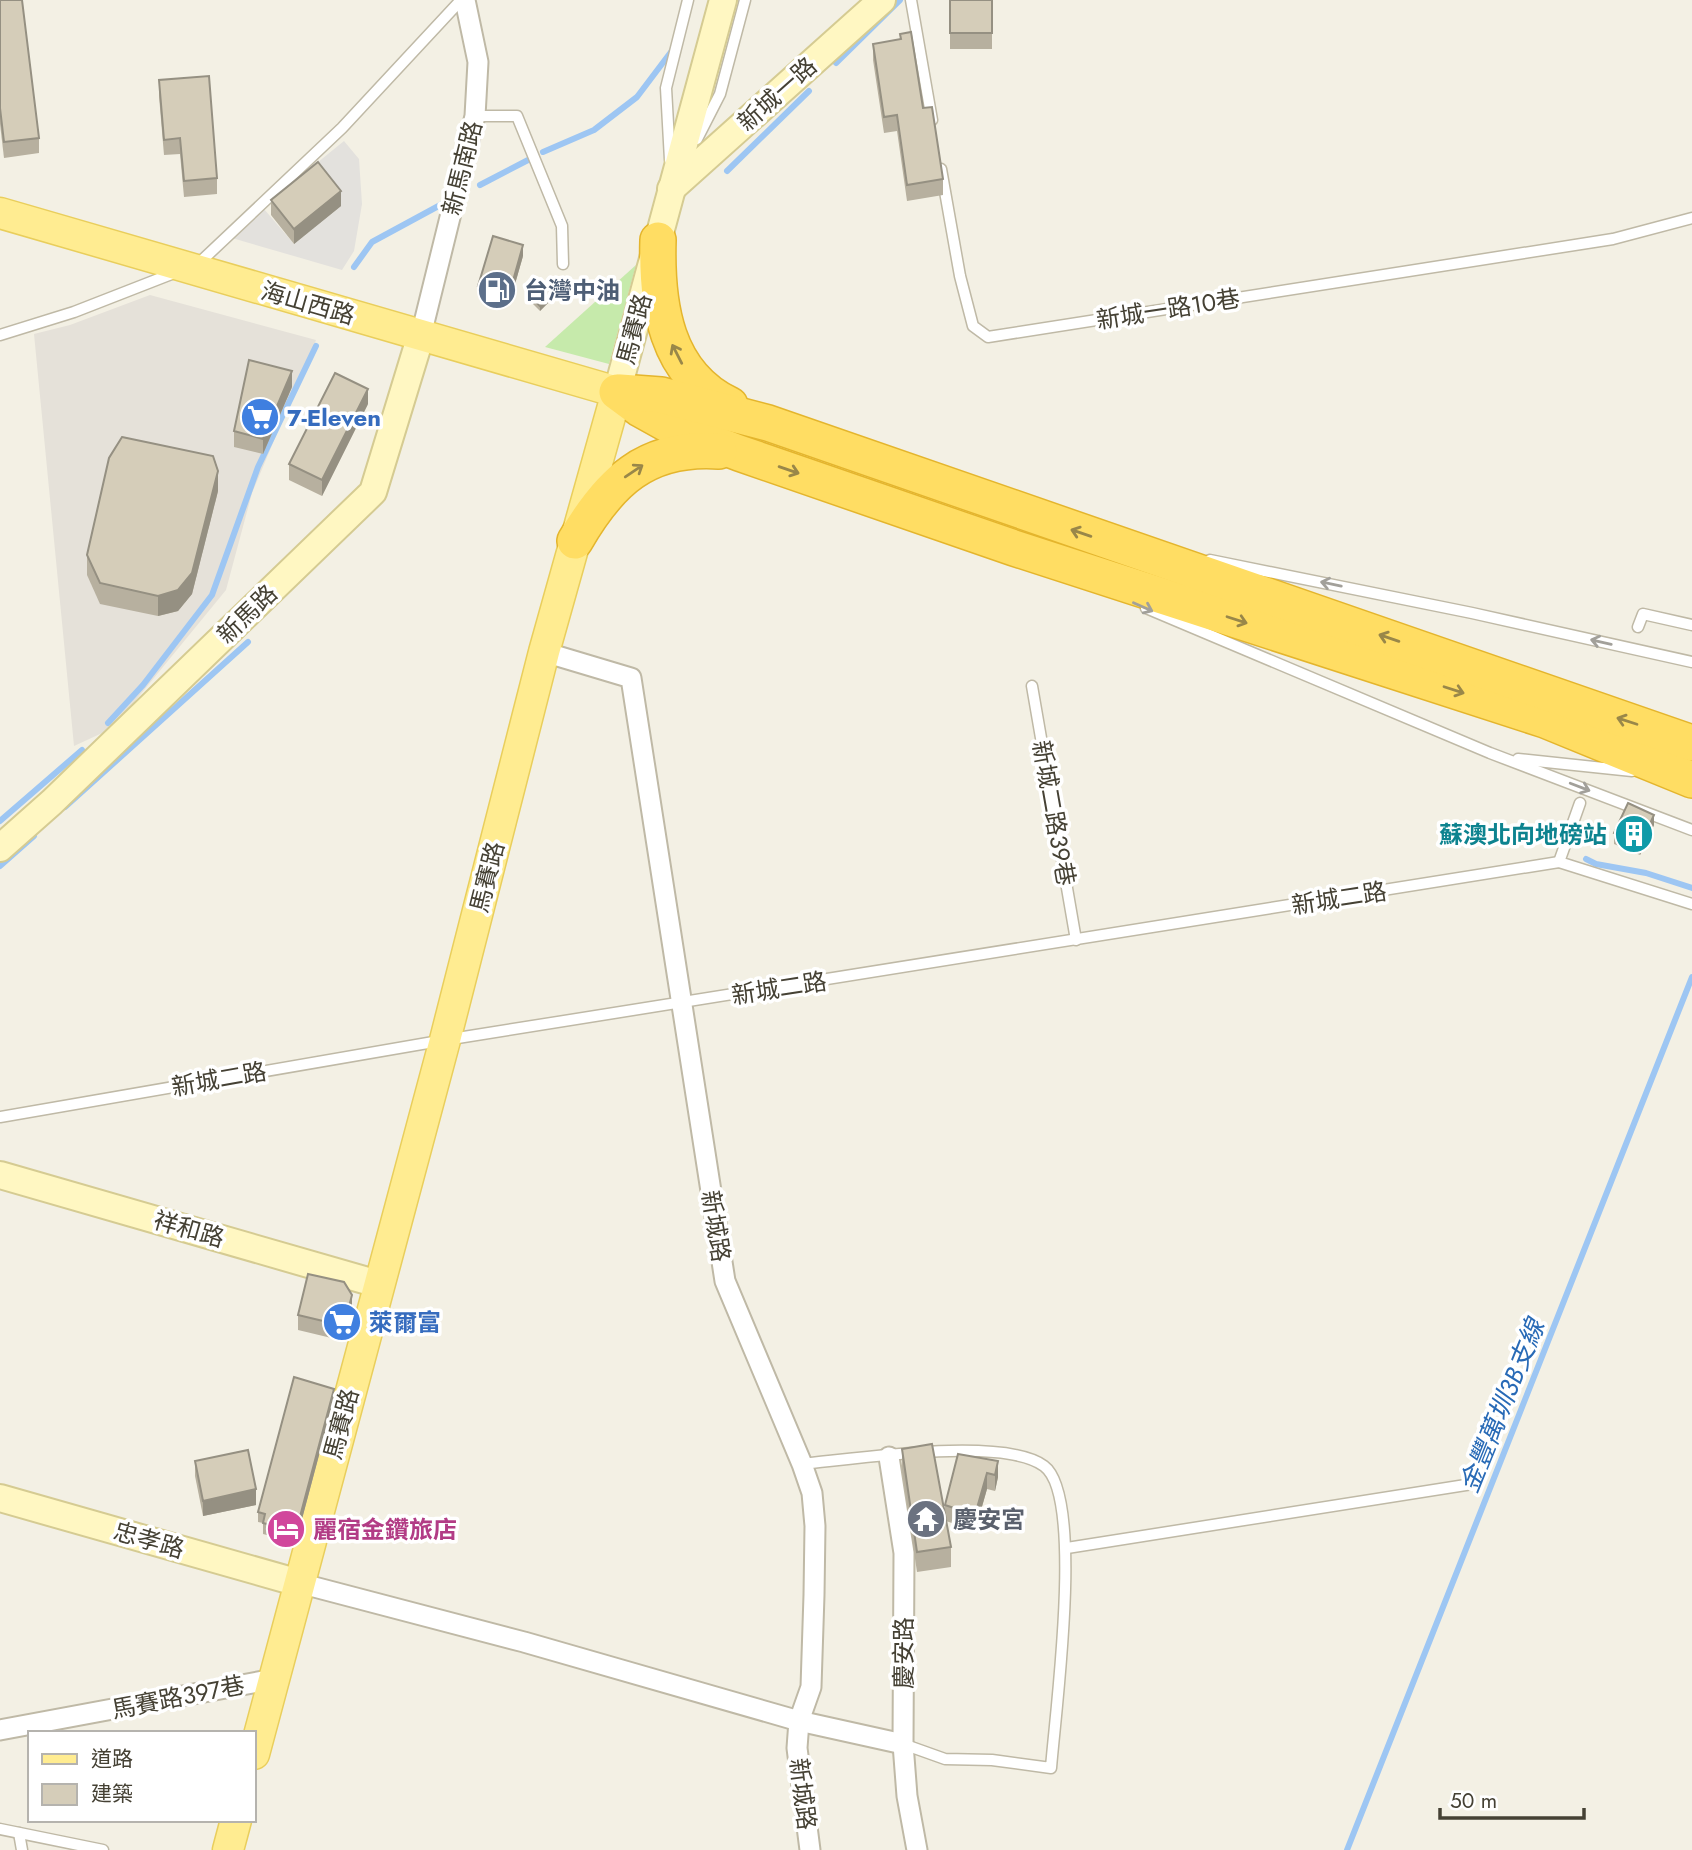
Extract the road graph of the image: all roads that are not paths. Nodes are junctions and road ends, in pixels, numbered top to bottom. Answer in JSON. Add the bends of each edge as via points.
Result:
{"nodes":[{"id":1,"x":463,"y":0,"type":"edge"},
{"id":2,"x":688,"y":0,"type":"edge"},
{"id":3,"x":723,"y":0,"type":"edge"},
{"id":4,"x":745,"y":0,"type":"edge"},
{"id":5,"x":882,"y":0,"type":"edge"},
{"id":6,"x":911,"y":0,"type":"edge"},
{"id":7,"x":475,"y":116,"type":"junction"},
{"id":8,"x":934,"y":132,"type":"edge"},
{"id":9,"x":939,"y":158,"type":"edge"},
{"id":10,"x":671,"y":189,"type":"junction"},
{"id":11,"x":0,"y":213,"type":"edge"},
{"id":12,"x":1692,"y":218,"type":"edge"},
{"id":13,"x":658,"y":240,"type":"junction"},
{"id":14,"x":563,"y":264,"type":"dead end"},
{"id":15,"x":193,"y":269,"type":"junction"},
{"id":16,"x":0,"y":335,"type":"edge"},
{"id":17,"x":421,"y":335,"type":"junction"},
{"id":18,"x":617,"y":392,"type":"junction"},
{"id":19,"x":768,"y":423,"type":"junction"},
{"id":20,"x":739,"y":453,"type":"junction"},
{"id":21,"x":575,"y":541,"type":"junction"},
{"id":22,"x":1014,"y":548,"type":"junction"},
{"id":23,"x":1128,"y":550,"type":"junction"},
{"id":24,"x":1188,"y":557,"type":"dead end"},
{"id":25,"x":1201,"y":559,"type":"dead end"},
{"id":26,"x":1116,"y":594,"type":"dead end"},
{"id":27,"x":1141,"y":606,"type":"dead end"},
{"id":28,"x":1692,"y":625,"type":"edge"},
{"id":29,"x":1637,"y":627,"type":"dead end"},
{"id":30,"x":544,"y":652,"type":"junction"},
{"id":31,"x":1692,"y":662,"type":"edge"},
{"id":32,"x":1032,"y":686,"type":"dead end"},
{"id":33,"x":1692,"y":743,"type":"edge"},
{"id":34,"x":1490,"y":753,"type":"junction"},
{"id":35,"x":1690,"y":779,"type":"edge"},
{"id":36,"x":1580,"y":803,"type":"dead end"},
{"id":37,"x":1692,"y":830,"type":"edge"},
{"id":38,"x":0,"y":848,"type":"edge"},
{"id":39,"x":1559,"y":862,"type":"junction"},
{"id":40,"x":1692,"y":904,"type":"edge"},
{"id":41,"x":1076,"y":940,"type":"junction"},
{"id":42,"x":680,"y":1004,"type":"junction"},
{"id":43,"x":445,"y":1040,"type":"junction"},
{"id":44,"x":0,"y":1118,"type":"edge"},
{"id":45,"x":0,"y":1175,"type":"edge"},
{"id":46,"x":378,"y":1284,"type":"junction"},
{"id":47,"x":889,"y":1457,"type":"junction"},
{"id":48,"x":802,"y":1464,"type":"junction"},
{"id":49,"x":1472,"y":1483,"type":"dead end"},
{"id":50,"x":0,"y":1498,"type":"edge"},
{"id":51,"x":1067,"y":1548,"type":"junction"},
{"id":52,"x":299,"y":1583,"type":"junction"},
{"id":53,"x":274,"y":1679,"type":"junction"},
{"id":54,"x":799,"y":1721,"type":"junction"},
{"id":55,"x":0,"y":1730,"type":"edge"},
{"id":56,"x":903,"y":1744,"type":"junction"},
{"id":57,"x":256,"y":1746,"type":"edge"},
{"id":58,"x":235,"y":1822,"type":"edge"},
{"id":59,"x":0,"y":1829,"type":"edge"},
{"id":60,"x":19,"y":1833,"type":"junction"},
{"id":61,"x":22,"y":1850,"type":"edge"},
{"id":62,"x":103,"y":1850,"type":"edge"},
{"id":63,"x":228,"y":1850,"type":"edge"},
{"id":64,"x":810,"y":1850,"type":"edge"},
{"id":65,"x":917,"y":1850,"type":"edge"}],
"edges":[{"from":1,"to":7,"type":"street","name":"新馬南路","via":[[478,62]]},
{"from":1,"to":15,"type":"lane","via":[[342,128]]},
{"from":2,"to":10,"type":"lane","via":[[666,88]]},
{"from":3,"to":10,"type":"street","name":"馬賽路"},
{"from":4,"to":10,"type":"lane","via":[[720,94]]},
{"from":5,"to":10,"type":"street","name":"新城一路"},
{"from":6,"to":8,"type":"lane"},
{"from":7,"to":14,"type":"lane","via":[[517,116],[562,226]]},
{"from":7,"to":17,"type":"street","name":"新馬南路"},
{"from":9,"to":12,"type":"lane","name":"新城一路10巷","via":[[973,326],[988,337],[1613,239]]},
{"from":10,"to":13,"type":"street","name":"馬賽路"},
{"from":11,"to":15,"type":"main road","name":"海山西路"},
{"from":13,"to":18,"type":"street","name":"馬賽路"},
{"from":19,"to":13,"type":"highway","one_way":true,"via":[[725,402],[687,372],[660,307]]},
{"from":15,"to":16,"type":"lane","via":[[166,274],[74,312]]},
{"from":15,"to":17,"type":"main road","name":"海山西路"},
{"from":17,"to":18,"type":"main road","name":"海山西路"},
{"from":17,"to":38,"type":"street","name":"新馬路","via":[[373,492]]},
{"from":18,"to":19,"type":"highway","via":[[662,395]]},
{"from":18,"to":20,"type":"highway","via":[[676,429]]},
{"from":18,"to":21,"type":"main road","name":"馬賽路"},
{"from":23,"to":19,"type":"highway","one_way":true},
{"from":21,"to":20,"type":"highway","one_way":true,"via":[[611,488],[657,457],[696,450]]},
{"from":20,"to":22,"type":"highway","one_way":true},
{"from":21,"to":30,"type":"main road","name":"馬賽路"},
{"from":22,"to":26,"type":"lane"},
{"from":22,"to":35,"type":"highway","one_way":true,"via":[[1545,720]]},
{"from":23,"to":24,"type":"lane"},
{"from":33,"to":23,"type":"highway","one_way":true},
{"from":31,"to":25,"type":"lane","one_way":true},
{"from":27,"to":34,"type":"lane","one_way":true},
{"from":28,"to":29,"type":"lane","via":[[1643,614]]},
{"from":30,"to":42,"type":"street","name":"新城路","via":[[631,678]]},
{"from":30,"to":43,"type":"main road","name":"馬賽路"},
{"from":32,"to":41,"type":"lane","name":"新城二路39巷"},
{"from":34,"to":35,"type":"lane"},
{"from":34,"to":37,"type":"lane","one_way":true},
{"from":36,"to":39,"type":"lane"},
{"from":39,"to":40,"type":"lane"},
{"from":39,"to":41,"type":"lane","name":"新城二路"},
{"from":41,"to":42,"type":"lane","name":"新城二路"},
{"from":42,"to":43,"type":"lane","name":"新城二路"},
{"from":42,"to":48,"type":"street","name":"新城路","via":[[725,1281]]},
{"from":43,"to":44,"type":"lane","name":"新城二路"},
{"from":43,"to":46,"type":"main road","name":"馬賽路"},
{"from":45,"to":46,"type":"street","name":"祥和路"},
{"from":46,"to":52,"type":"main road","name":"馬賽路"},
{"from":47,"to":48,"type":"lane"},
{"from":47,"to":51,"type":"lane","via":[[980,1451],[1021,1456],[1042,1465],[1057,1485]]},
{"from":47,"to":56,"type":"street","name":"慶安路","via":[[904,1553]]},
{"from":48,"to":54,"type":"street","name":"新城路","via":[[815,1526],[811,1688]]},
{"from":49,"to":51,"type":"lane"},
{"from":50,"to":52,"type":"street","name":"忠孝路"},
{"from":51,"to":56,"type":"lane","via":[[1051,1768],[945,1759]]},
{"from":52,"to":53,"type":"main road","name":"馬賽路"},
{"from":52,"to":54,"type":"street"},
{"from":53,"to":55,"type":"street","name":"馬賽路397巷"},
{"from":53,"to":57,"type":"main road","name":"馬賽路"},
{"from":54,"to":56,"type":"street"},
{"from":54,"to":64,"type":"street","name":"新城路","via":[[797,1748]]},
{"from":56,"to":65,"type":"street","name":"慶安路"},
{"from":58,"to":63,"type":"main road"},
{"from":59,"to":60,"type":"lane"},
{"from":60,"to":61,"type":"lane"},
{"from":60,"to":62,"type":"lane"}]}
